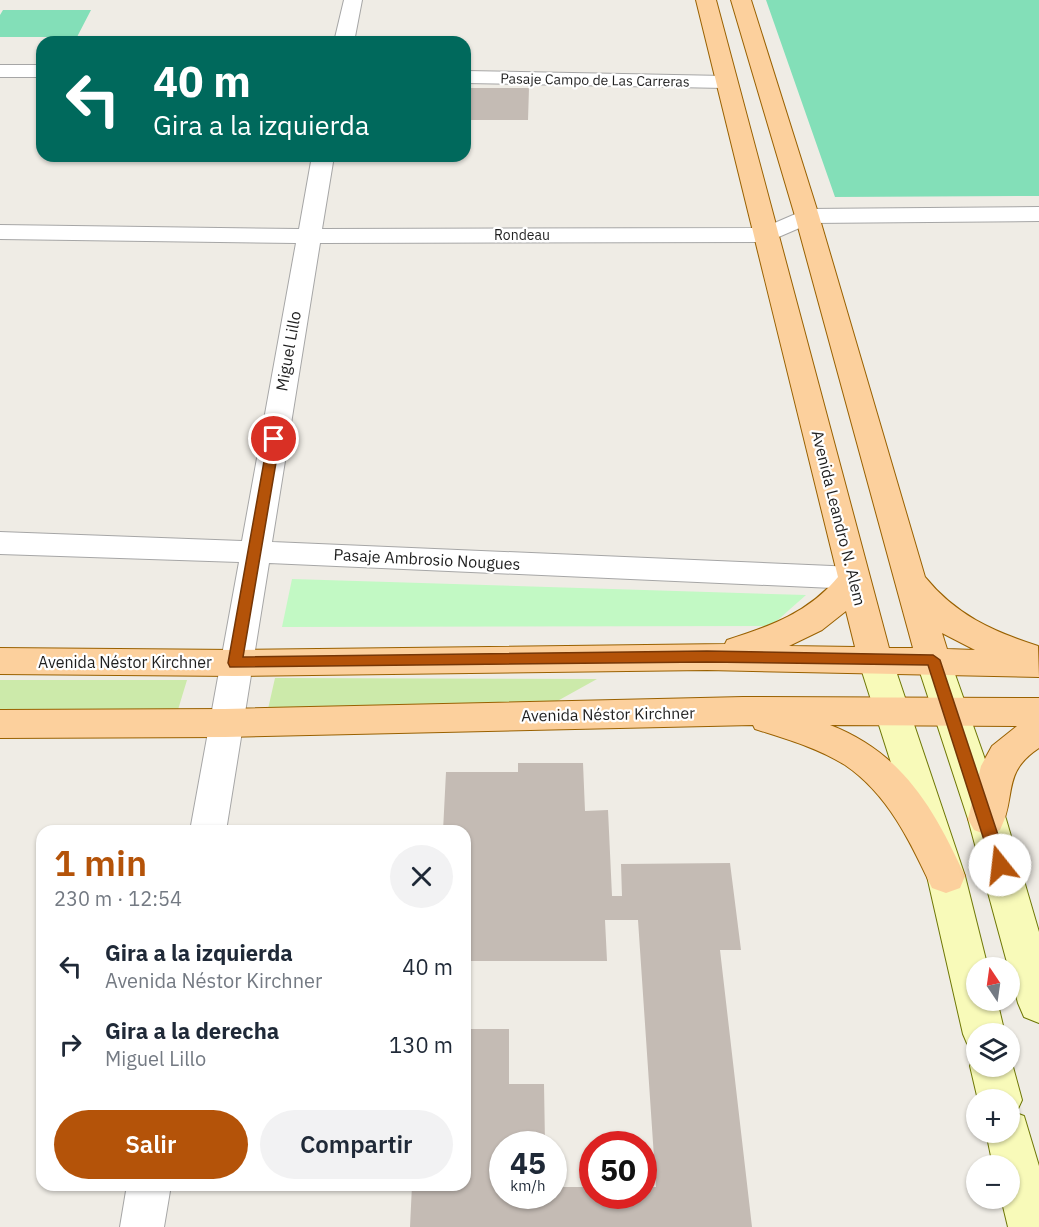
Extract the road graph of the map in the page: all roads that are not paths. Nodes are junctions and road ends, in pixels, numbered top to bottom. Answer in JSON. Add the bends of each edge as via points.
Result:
{"nodes":[{"id":1,"x":353,"y":0,"type":"edge"},
{"id":2,"x":706,"y":0,"type":"edge"},
{"id":3,"x":741,"y":0,"type":"edge"},
{"id":4,"x":345,"y":36,"type":"edge"},
{"id":5,"x":0,"y":70,"type":"edge"},
{"id":6,"x":36,"y":71,"type":"edge"},
{"id":7,"x":471,"y":77,"type":"edge"},
{"id":8,"x":725,"y":82,"type":"junction"},
{"id":9,"x":322,"y":162,"type":"edge"},
{"id":10,"x":1039,"y":214,"type":"edge"},
{"id":11,"x":807,"y":216,"type":"junction"},
{"id":12,"x":0,"y":232,"type":"edge"},
{"id":13,"x":767,"y":235,"type":"junction"},
{"id":14,"x":308,"y":236,"type":"junction"},
{"id":15,"x":0,"y":543,"type":"edge"},
{"id":16,"x":255,"y":552,"type":"junction"},
{"id":17,"x":855,"y":578,"type":"junction"},
{"id":18,"x":914,"y":585,"type":"junction"},
{"id":19,"x":707,"y":657,"type":"junction"},
{"id":20,"x":1039,"y":658,"type":"edge"},
{"id":21,"x":875,"y":659,"type":"junction"},
{"id":22,"x":933,"y":660,"type":"junction"},
{"id":23,"x":0,"y":661,"type":"edge"},
{"id":24,"x":235,"y":663,"type":"junction"},
{"id":25,"x":1039,"y":664,"type":"edge"},
{"id":26,"x":743,"y":711,"type":"junction"},
{"id":27,"x":891,"y":711,"type":"junction"},
{"id":28,"x":950,"y":711,"type":"junction"},
{"id":29,"x":1039,"y":712,"type":"edge"},
{"id":30,"x":225,"y":723,"type":"junction"},
{"id":31,"x":0,"y":724,"type":"edge"},
{"id":32,"x":1039,"y":731,"type":"edge"},
{"id":33,"x":987,"y":819,"type":"junction"},
{"id":34,"x":209,"y":825,"type":"edge"},
{"id":35,"x":946,"y":876,"type":"junction"},
{"id":36,"x":1039,"y":1003,"type":"edge"},
{"id":37,"x":981,"y":1023,"type":"edge"},
{"id":38,"x":1011,"y":1143,"type":"edge"},
{"id":39,"x":148,"y":1191,"type":"edge"},
{"id":40,"x":142,"y":1227,"type":"edge"},
{"id":41,"x":1031,"y":1227,"type":"edge"}],
"edges":[{"from":1,"to":4,"type":"street"},
{"from":2,"to":8,"type":"main road","name":"Avenida Leandro N. Alem"},
{"from":3,"to":11,"type":"main road"},
{"from":5,"to":6,"type":"street"},
{"from":7,"to":8,"type":"street","name":"Pasaje Campo de Las Carreras"},
{"from":8,"to":13,"type":"main road","name":"Avenida Leandro N. Alem"},
{"from":9,"to":14,"type":"street","name":"Miguel Lillo"},
{"from":10,"to":11,"type":"street","name":"Rondeau"},
{"from":11,"to":13,"type":"street","name":"Rondeau"},
{"from":11,"to":18,"type":"main road"},
{"from":12,"to":14,"type":"street","name":"Rondeau"},
{"from":13,"to":14,"type":"street","name":"Rondeau"},
{"from":13,"to":17,"type":"main road","name":"Avenida Leandro N. Alem"},
{"from":14,"to":16,"type":"street","name":"Miguel Lillo"},
{"from":15,"to":16,"type":"street","name":"Pasaje Ambrosio Nougues"},
{"from":16,"to":17,"type":"street","name":"Pasaje Ambrosio Nougues"},
{"from":16,"to":24,"type":"street","name":"Miguel Lillo"},
{"from":17,"to":19,"type":"main road","via":[[830,608],[808,622],[755,644]]},
{"from":17,"to":21,"type":"main road","name":"Avenida Leandro N. Alem"},
{"from":18,"to":20,"type":"main road","via":[[937,612],[960,626],[1013,652]]},
{"from":18,"to":22,"type":"main road"},
{"from":19,"to":21,"type":"main road","name":"Avenida Néstor Kirchner"},
{"from":19,"to":24,"type":"main road","name":"Avenida Néstor Kirchner"},
{"from":21,"to":22,"type":"main road","name":"Avenida Néstor Kirchner"},
{"from":21,"to":27,"type":"main road","name":"Avenida Leandro N. Alem"},
{"from":22,"to":25,"type":"main road","name":"Avenida Néstor Kirchner"},
{"from":22,"to":28,"type":"main road"},
{"from":23,"to":24,"type":"main road","name":"Avenida Néstor Kirchner"},
{"from":24,"to":30,"type":"street","name":"Miguel Lillo"},
{"from":26,"to":27,"type":"main road","name":"Avenida Néstor Kirchner"},
{"from":26,"to":30,"type":"main road","name":"Avenida Néstor Kirchner"},
{"from":26,"to":35,"type":"main road","via":[[812,734],[867,761],[912,811]]},
{"from":27,"to":28,"type":"main road","name":"Avenida Néstor Kirchner"},
{"from":27,"to":35,"type":"main road","name":"Avenida Leandro N. Alem"},
{"from":28,"to":29,"type":"main road","name":"Avenida Néstor Kirchner"},
{"from":28,"to":33,"type":"main road"},
{"from":30,"to":31,"type":"main road","name":"Avenida Néstor Kirchner"},
{"from":30,"to":34,"type":"street","name":"Miguel Lillo"},
{"from":32,"to":33,"type":"main road","via":[[1016,743],[1001,759]]},
{"from":33,"to":36,"type":"main road"},
{"from":35,"to":37,"type":"main road","name":"Avenida Leandro N. Alem"},
{"from":38,"to":41,"type":"main road"},
{"from":39,"to":40,"type":"street"}]}
